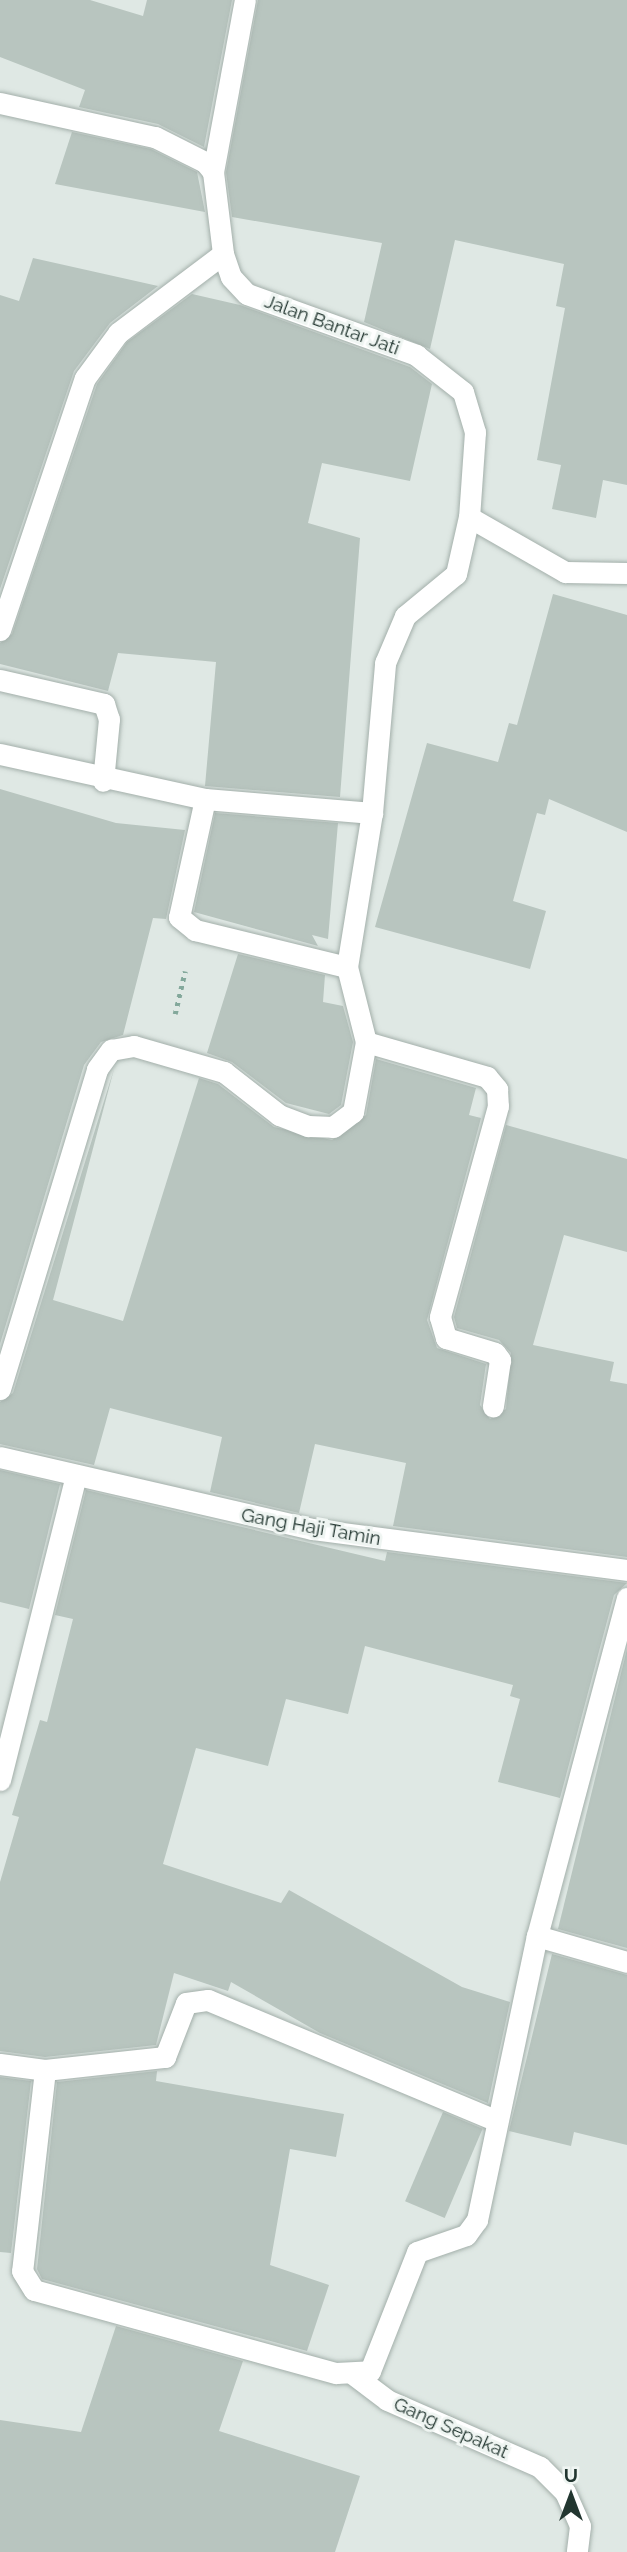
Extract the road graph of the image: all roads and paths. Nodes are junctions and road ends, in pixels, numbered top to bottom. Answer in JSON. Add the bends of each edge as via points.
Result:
{"nodes":[{"id":1,"x":245,"y":0,"type":"edge"},
{"id":2,"x":0,"y":103,"type":"edge"},
{"id":3,"x":213,"y":172,"type":"junction"},
{"id":4,"x":223,"y":254,"type":"junction"},
{"id":5,"x":469,"y":517,"type":"junction"},
{"id":6,"x":627,"y":573,"type":"edge"},
{"id":7,"x":0,"y":630,"type":"edge"},
{"id":8,"x":0,"y":680,"type":"edge"},
{"id":9,"x":0,"y":754,"type":"edge"},
{"id":10,"x":103,"y":781,"type":"junction"},
{"id":11,"x":205,"y":799,"type":"junction"},
{"id":12,"x":372,"y":813,"type":"junction"},
{"id":13,"x":195,"y":930,"type":"junction"},
{"id":14,"x":348,"y":967,"type":"junction"},
{"id":15,"x":366,"y":1042,"type":"junction"},
{"id":16,"x":165,"y":1055,"type":"junction"},
{"id":17,"x":0,"y":1389,"type":"edge"},
{"id":18,"x":493,"y":1406,"type":"dead end"},
{"id":19,"x":0,"y":1457,"type":"edge"},
{"id":20,"x":76,"y":1475,"type":"junction"},
{"id":21,"x":627,"y":1570,"type":"edge"},
{"id":22,"x":627,"y":1598,"type":"edge"},
{"id":23,"x":0,"y":1780,"type":"edge"},
{"id":24,"x":537,"y":1936,"type":"junction"},
{"id":25,"x":627,"y":1962,"type":"edge"},
{"id":26,"x":0,"y":2064,"type":"edge"},
{"id":27,"x":45,"y":2070,"type":"junction"},
{"id":28,"x":497,"y":2121,"type":"junction"},
{"id":29,"x":354,"y":2375,"type":"junction"},
{"id":30,"x":578,"y":2552,"type":"edge"}],
"edges":[{"from":1,"to":3,"type":"street","name":"Jalan Bantar Jati"},
{"from":2,"to":3,"type":"street","via":[[177,144]]},
{"from":3,"to":4,"type":"street","name":"Jalan Bantar Jati"},
{"from":4,"to":5,"type":"street","name":"Jalan Bantar Jati","via":[[231,277],[247,294],[416,355],[463,392],[475,432]]},
{"from":4,"to":7,"type":"street","via":[[118,333],[85,378]]},
{"from":5,"to":6,"type":"street","via":[[565,572]]},
{"from":5,"to":12,"type":"street","name":"Jalan Bantar Jati","via":[[456,574],[405,616],[385,663]]},
{"from":8,"to":10,"type":"street","via":[[104,704],[109,719]]},
{"from":9,"to":10,"type":"street"},
{"from":10,"to":11,"type":"street"},
{"from":11,"to":12,"type":"street"},
{"from":11,"to":13,"type":"street","via":[[178,910]]},
{"from":12,"to":14,"type":"street","name":"Jalan Bantar Jati"},
{"from":13,"to":14,"type":"street"},
{"from":13,"to":16,"type":"path"},
{"from":14,"to":15,"type":"street"},
{"from":15,"to":16,"type":"street","via":[[353,1112],[321,1128],[279,1115],[224,1072]]},
{"from":15,"to":18,"type":"street","via":[[486,1077],[497,1089],[498,1106],[440,1317],[446,1338],[495,1353],[500,1360]]},
{"from":16,"to":17,"type":"street","via":[[121,1046],[102,1058]]},
{"from":19,"to":20,"type":"street","name":"Gang Haji Tamin"},
{"from":20,"to":21,"type":"street","name":"Gang Haji Tamin","via":[[312,1529]]},
{"from":20,"to":23,"type":"street"},
{"from":22,"to":24,"type":"street"},
{"from":24,"to":25,"type":"street"},
{"from":24,"to":28,"type":"street"},
{"from":26,"to":27,"type":"street"},
{"from":27,"to":28,"type":"street","via":[[165,2057],[186,2003],[208,2000]]},
{"from":27,"to":29,"type":"street","via":[[22,2271],[34,2290]]},
{"from":28,"to":29,"type":"street","via":[[473,2229],[417,2252],[377,2362]]},
{"from":29,"to":30,"type":"street","name":"Gang Sepakat","via":[[387,2400],[540,2467],[565,2492],[580,2526]]}]}
